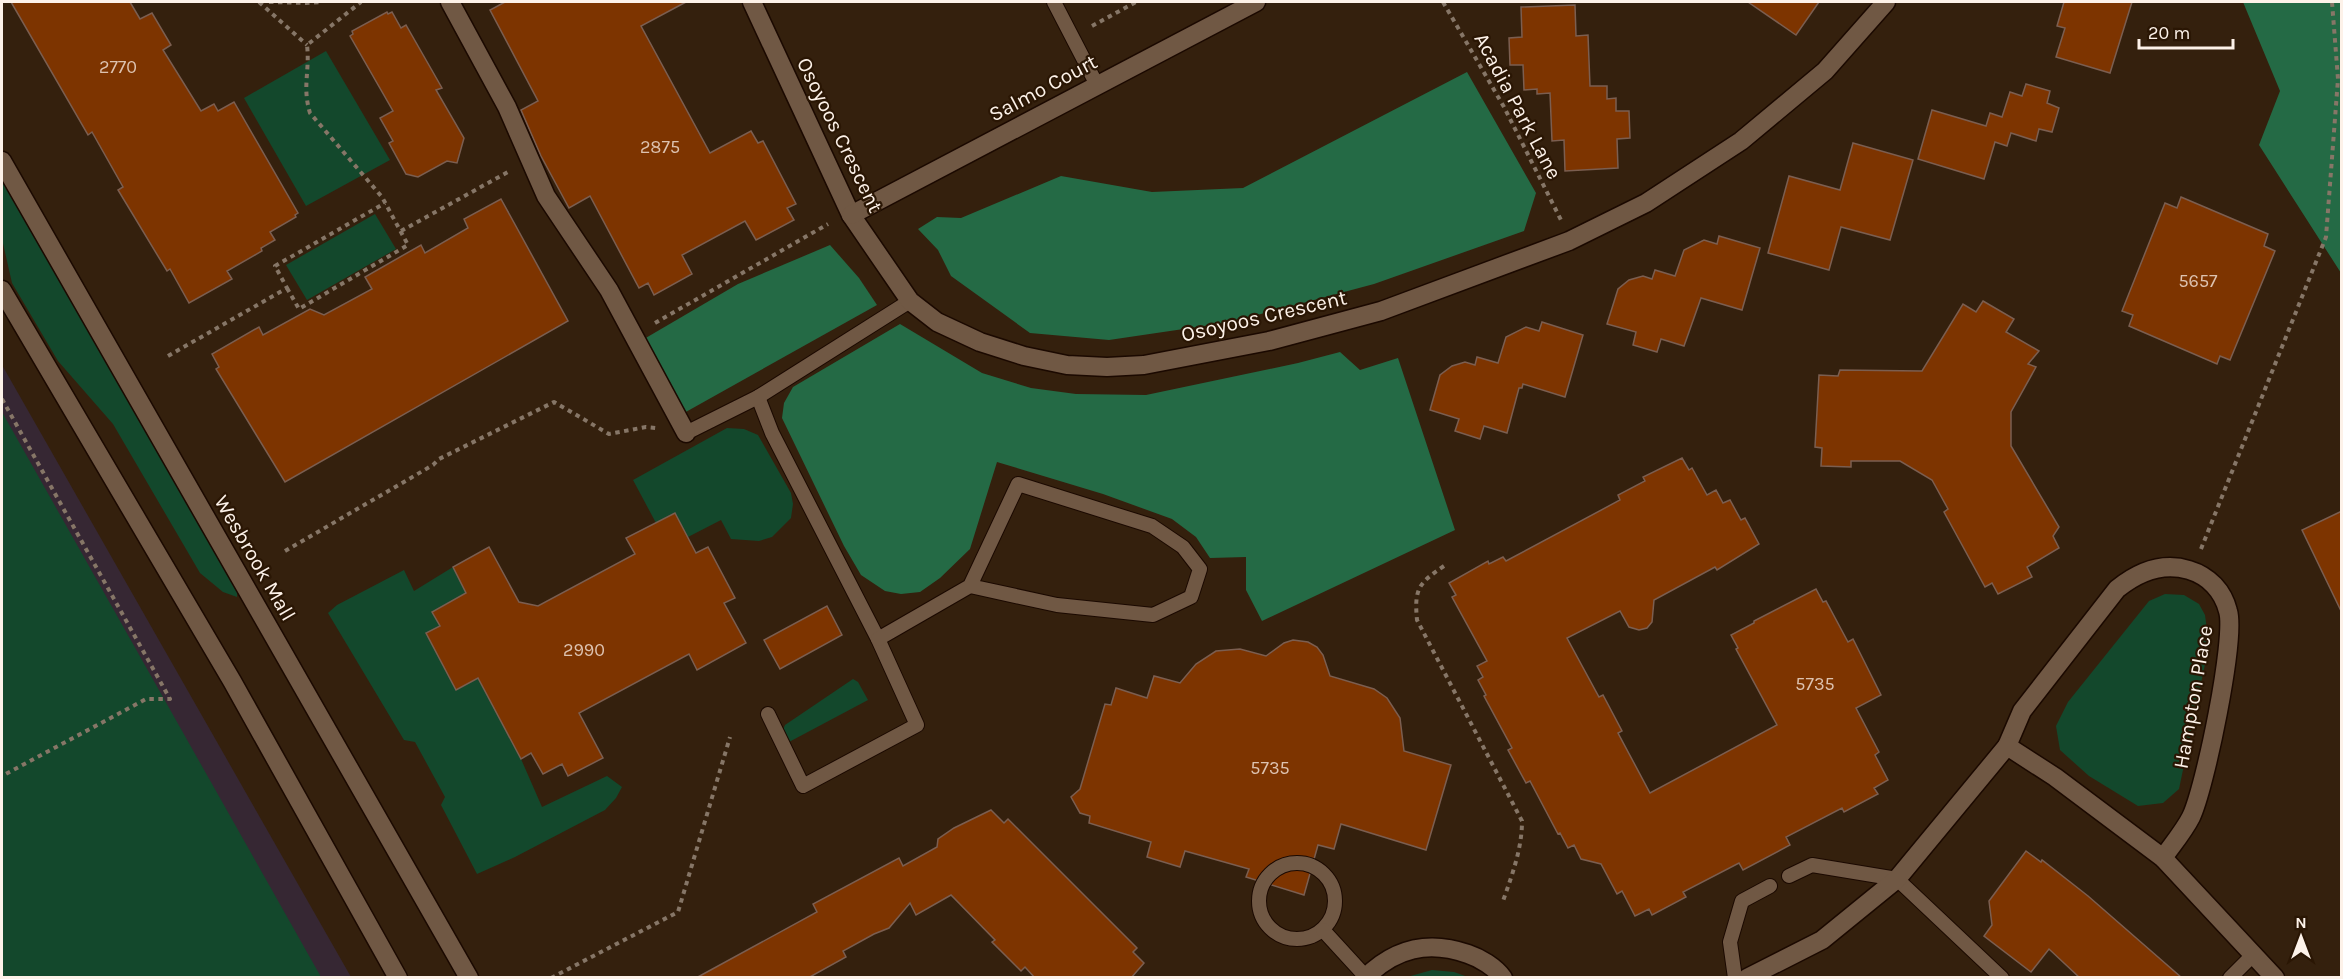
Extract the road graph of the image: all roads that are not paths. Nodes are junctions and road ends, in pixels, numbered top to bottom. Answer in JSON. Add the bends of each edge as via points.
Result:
{"nodes":[{"id":1,"x":450,"y":2,"type":"edge"},
{"id":2,"x":752,"y":2,"type":"edge"},
{"id":3,"x":1054,"y":2,"type":"edge"},
{"id":4,"x":1256,"y":2,"type":"edge"},
{"id":5,"x":1886,"y":2,"type":"edge"},
{"id":6,"x":1097,"y":85,"type":"junction"},
{"id":7,"x":2,"y":161,"type":"edge"},
{"id":8,"x":851,"y":215,"type":"junction"},
{"id":9,"x":2,"y":290,"type":"edge"},
{"id":10,"x":910,"y":301,"type":"junction"},
{"id":11,"x":758,"y":397,"type":"junction"},
{"id":12,"x":687,"y":433,"type":"joint"},
{"id":13,"x":970,"y":586,"type":"junction"},
{"id":14,"x":878,"y":639,"type":"junction"},
{"id":15,"x":768,"y":714,"type":"dead end"},
{"id":16,"x":2007,"y":746,"type":"junction"},
{"id":17,"x":2163,"y":858,"type":"junction"},
{"id":18,"x":1789,"y":876,"type":"dead end"},
{"id":19,"x":1897,"y":879,"type":"junction"},
{"id":20,"x":1770,"y":886,"type":"dead end"},
{"id":21,"x":1323,"y":930,"type":"junction"},
{"id":22,"x":2253,"y":955,"type":"junction"},
{"id":23,"x":1366,"y":977,"type":"edge"},
{"id":24,"x":398,"y":978,"type":"edge"},
{"id":25,"x":469,"y":978,"type":"edge"},
{"id":26,"x":1503,"y":978,"type":"edge"},
{"id":27,"x":1735,"y":978,"type":"edge"},
{"id":28,"x":1746,"y":978,"type":"edge"},
{"id":29,"x":2002,"y":978,"type":"edge"},
{"id":30,"x":2230,"y":978,"type":"edge"},
{"id":31,"x":2275,"y":978,"type":"edge"}],
"edges":[{"from":1,"to":12,"type":"street","via":[[507,106],[546,196],[609,290]]},
{"from":2,"to":8,"type":"street","name":"Osoyoos Crescent"},
{"from":3,"to":6,"type":"lane"},
{"from":4,"to":6,"type":"street","name":"Salmo Court"},
{"from":5,"to":10,"type":"street","name":"Osoyoos Crescent","via":[[1824,71],[1741,141],[1693,174],[1569,241],[1381,311],[1269,341],[1144,365],[1107,367],[1067,365],[991,345],[937,322]]},
{"from":6,"to":8,"type":"street","name":"Salmo Court"},
{"from":7,"to":25,"type":"street","name":"Wesbrook Mall"},
{"from":8,"to":10,"type":"street","name":"Osoyoos Crescent"},
{"from":9,"to":24,"type":"street","via":[[232,681]]},
{"from":10,"to":11,"type":"lane"},
{"from":11,"to":12,"type":"lane"},
{"from":11,"to":14,"type":"lane","via":[[772,433]]},
{"from":13,"to":13,"type":"lane","via":[[1057,605],[1153,615],[1191,597],[1200,569],[1183,547],[1152,526],[1017,484]]},
{"from":13,"to":14,"type":"lane"},
{"from":14,"to":15,"type":"lane","via":[[917,725],[803,786]]},
{"from":16,"to":17,"type":"street"},
{"from":16,"to":17,"type":"street","name":"Hampton Place","via":[[2022,711],[2117,589],[2148,570],[2178,567],[2205,577],[2223,596],[2229,612],[2230,637],[2196,803],[2191,818]]},
{"from":16,"to":19,"type":"street"},
{"from":17,"to":22,"type":"street"},
{"from":18,"to":19,"type":"lane","via":[[1812,865]]},
{"from":19,"to":28,"type":"street","via":[[1822,940]]},
{"from":19,"to":29,"type":"lane"},
{"from":20,"to":27,"type":"lane","via":[[1742,901],[1730,942]]},
{"from":21,"to":21,"type":"lane","via":[[1335,911],[1331,882],[1317,868],[1298,863],[1281,866],[1263,884],[1259,897],[1261,915],[1273,931],[1287,938],[1306,939]]},
{"from":21,"to":23,"type":"lane"},
{"from":22,"to":30,"type":"lane"},
{"from":22,"to":31,"type":"street"},
{"from":23,"to":26,"type":"street","via":[[1382,962],[1422,947],[1451,948],[1478,957]]}]}
